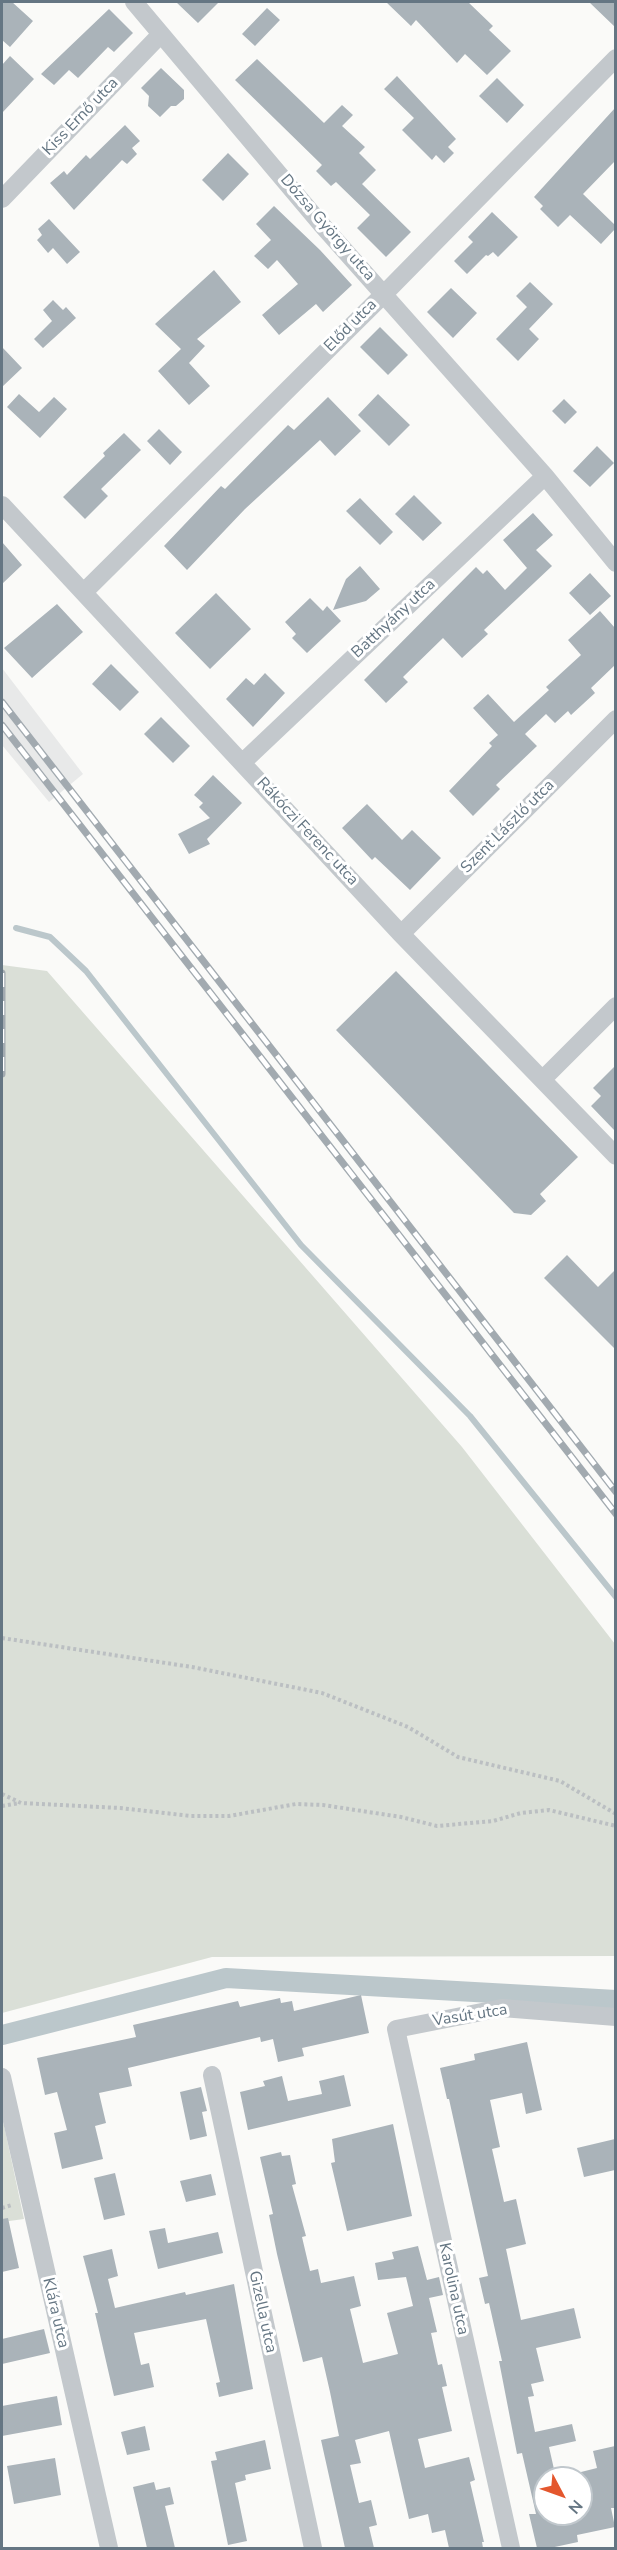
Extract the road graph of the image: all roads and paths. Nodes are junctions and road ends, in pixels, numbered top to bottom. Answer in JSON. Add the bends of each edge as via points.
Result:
{"nodes":[{"id":1,"x":134,"y":2,"type":"edge"},
{"id":2,"x":161,"y":34,"type":"junction"},
{"id":3,"x":615,"y":58,"type":"edge"},
{"id":4,"x":2,"y":199,"type":"edge"},
{"id":5,"x":384,"y":294,"type":"junction"},
{"id":6,"x":545,"y":476,"type":"junction"},
{"id":7,"x":2,"y":505,"type":"edge"},
{"id":8,"x":615,"y":562,"type":"edge"},
{"id":9,"x":84,"y":592,"type":"junction"},
{"id":10,"x":615,"y":719,"type":"edge"},
{"id":11,"x":243,"y":762,"type":"junction"},
{"id":12,"x":401,"y":934,"type":"junction"},
{"id":13,"x":615,"y":1006,"type":"edge"},
{"id":14,"x":543,"y":1079,"type":"junction"},
{"id":15,"x":615,"y":1156,"type":"edge"},
{"id":16,"x":2,"y":1638,"type":"edge"},
{"id":17,"x":2,"y":1794,"type":"edge"},
{"id":18,"x":21,"y":1803,"type":"junction"},
{"id":19,"x":2,"y":1806,"type":"edge"},
{"id":20,"x":615,"y":1814,"type":"edge"},
{"id":21,"x":615,"y":1826,"type":"edge"},
{"id":22,"x":615,"y":2017,"type":"edge"},
{"id":23,"x":396,"y":2029,"type":"joint"},
{"id":24,"x":212,"y":2076,"type":"dead end"},
{"id":25,"x":2,"y":2077,"type":"edge"},
{"id":26,"x":109,"y":2548,"type":"edge"},
{"id":27,"x":313,"y":2548,"type":"edge"},
{"id":28,"x":511,"y":2548,"type":"edge"}],
"edges":[{"from":1,"to":2,"type":"street","name":"Dózsa György utca"},
{"from":2,"to":4,"type":"street","name":"Kiss Ernő utca"},
{"from":2,"to":5,"type":"street","name":"Dózsa György utca"},
{"from":3,"to":5,"type":"street","name":"Előd utca"},
{"from":5,"to":6,"type":"street","name":"Dózsa György utca"},
{"from":5,"to":9,"type":"street","name":"Előd utca"},
{"from":6,"to":8,"type":"street","name":"Dózsa György utca"},
{"from":6,"to":11,"type":"street","name":"Batthyány utca"},
{"from":7,"to":9,"type":"street","name":"Rákóczi Ferenc utca"},
{"from":9,"to":11,"type":"street","name":"Rákóczi Ferenc utca"},
{"from":10,"to":12,"type":"street","name":"Szent László utca"},
{"from":11,"to":12,"type":"street","name":"Rákóczi Ferenc utca"},
{"from":12,"to":14,"type":"street","name":"Rákóczi Ferenc utca"},
{"from":13,"to":14,"type":"street"},
{"from":14,"to":15,"type":"street","name":"Rákóczi Ferenc utca"},
{"from":16,"to":20,"type":"path","via":[[192,1667],[322,1693],[408,1727],[458,1757],[560,1781]]},
{"from":17,"to":18,"type":"path"},
{"from":18,"to":19,"type":"path"},
{"from":18,"to":21,"type":"path","via":[[191,1816],[229,1816],[296,1804],[323,1805],[401,1816],[437,1826],[549,1810]]},
{"from":22,"to":23,"type":"street","name":"Vasút utca","via":[[502,2008]]},
{"from":23,"to":28,"type":"street","name":"Karolina utca"},
{"from":24,"to":27,"type":"street","name":"Gizella utca"},
{"from":25,"to":26,"type":"street","name":"Klára utca"}]}
